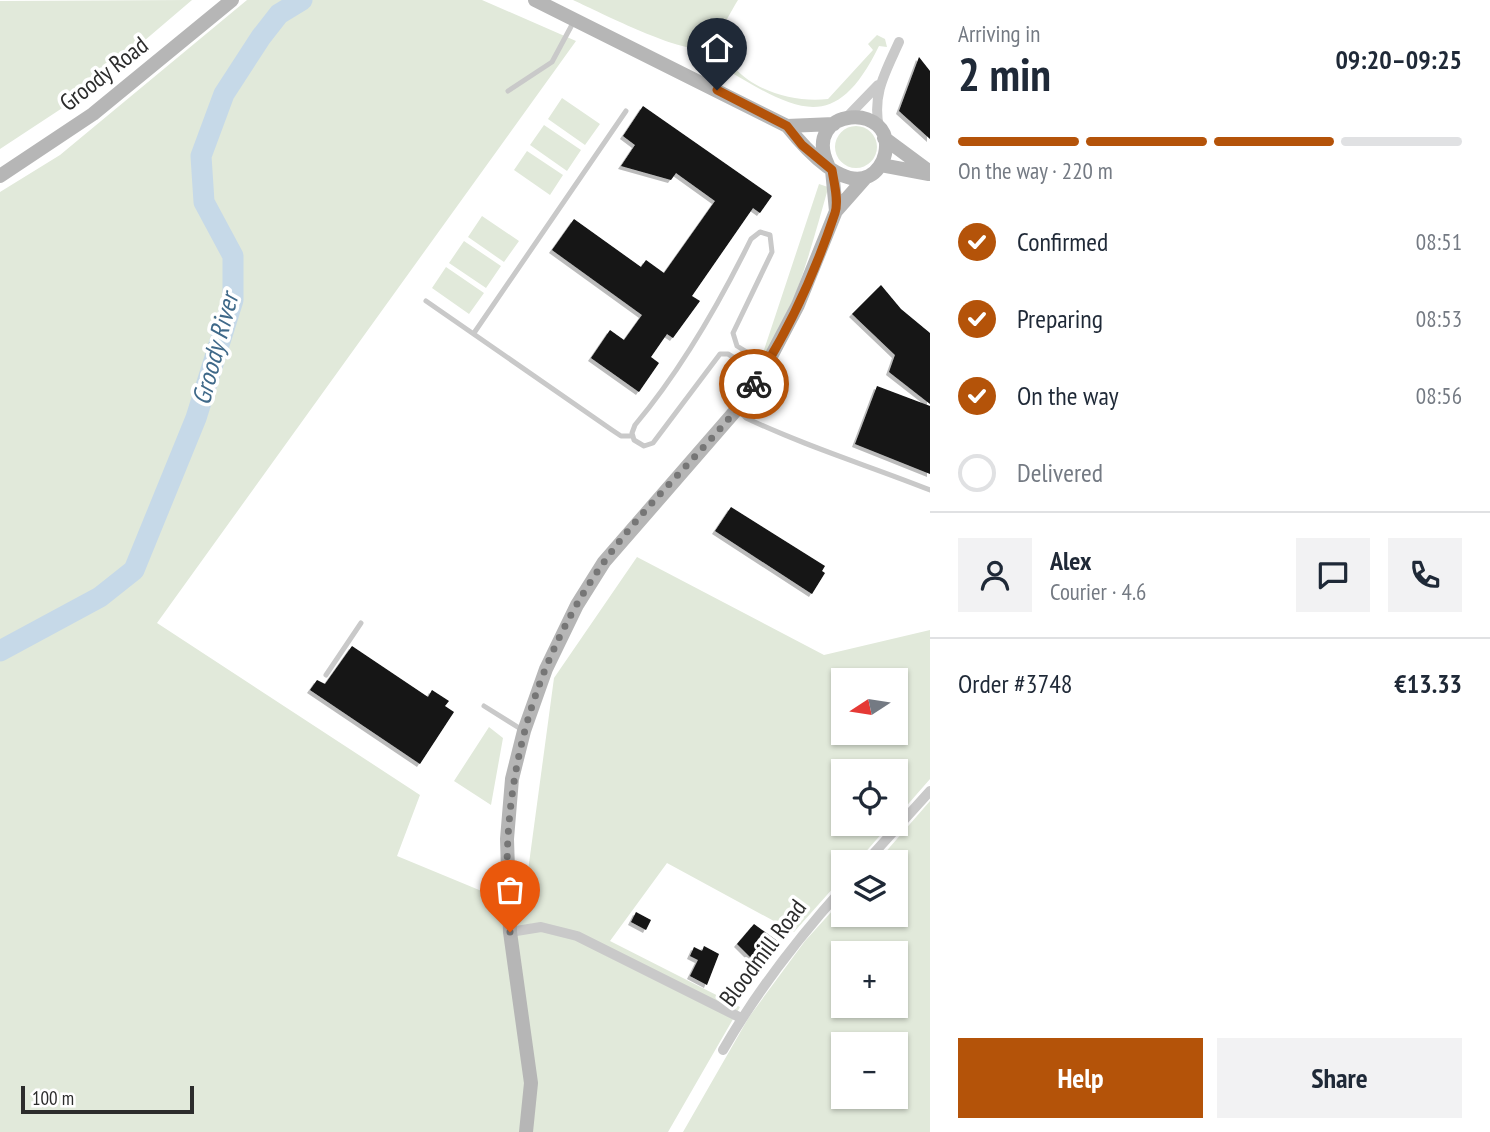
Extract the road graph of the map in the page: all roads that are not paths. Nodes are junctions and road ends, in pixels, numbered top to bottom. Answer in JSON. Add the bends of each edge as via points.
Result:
{"nodes":[{"id":1,"x":232,"y":0,"type":"edge"},
{"id":2,"x":534,"y":0,"type":"edge"},
{"id":3,"x":576,"y":19,"type":"junction"},
{"id":4,"x":899,"y":42,"type":"dead end"},
{"id":5,"x":878,"y":85,"type":"junction"},
{"id":6,"x":508,"y":91,"type":"dead end"},
{"id":7,"x":626,"y":111,"type":"dead end"},
{"id":8,"x":840,"y":120,"type":"junction"},
{"id":9,"x":787,"y":126,"type":"junction"},
{"id":10,"x":881,"y":133,"type":"junction"},
{"id":11,"x":881,"y":165,"type":"junction"},
{"id":12,"x":830,"y":168,"type":"junction"},
{"id":13,"x":930,"y":173,"type":"edge"},
{"id":14,"x":0,"y":176,"type":"edge"},
{"id":15,"x":866,"y":177,"type":"junction"},
{"id":16,"x":836,"y":211,"type":"junction"},
{"id":17,"x":426,"y":301,"type":"dead end"},
{"id":18,"x":474,"y":333,"type":"junction"},
{"id":19,"x":764,"y":369,"type":"junction"},
{"id":20,"x":737,"y":409,"type":"junction"},
{"id":21,"x":632,"y":436,"type":"junction"},
{"id":22,"x":930,"y":490,"type":"edge"},
{"id":23,"x":361,"y":623,"type":"dead end"},
{"id":24,"x":326,"y":675,"type":"dead end"},
{"id":25,"x":484,"y":706,"type":"dead end"},
{"id":26,"x":524,"y":731,"type":"junction"},
{"id":27,"x":930,"y":791,"type":"edge"},
{"id":28,"x":877,"y":850,"type":"edge"},
{"id":29,"x":831,"y":901,"type":"edge"},
{"id":30,"x":510,"y":932,"type":"junction"},
{"id":31,"x":741,"y":1018,"type":"junction"},
{"id":32,"x":723,"y":1050,"type":"dead end"},
{"id":33,"x":526,"y":1132,"type":"edge"}],
"edges":[{"from":1,"to":14,"type":"street","name":"Groody Road","via":[[93,114]]},
{"from":2,"to":3,"type":"street"},
{"from":3,"to":6,"type":"lane","via":[[552,62]]},
{"from":3,"to":9,"type":"street"},
{"from":4,"to":5,"type":"street"},
{"from":5,"to":8,"type":"street"},
{"from":5,"to":10,"type":"street","via":[[875,110]]},
{"from":7,"to":18,"type":"lane"},
{"from":8,"to":9,"type":"street"},
{"from":8,"to":10,"type":"street","via":[[867,118]]},
{"from":8,"to":12,"type":"street","via":[[825,136],[823,146]]},
{"from":9,"to":12,"type":"street"},
{"from":10,"to":11,"type":"street","via":[[886,153]]},
{"from":10,"to":13,"type":"street"},
{"from":11,"to":13,"type":"street"},
{"from":11,"to":15,"type":"street"},
{"from":12,"to":15,"type":"street","via":[[845,178]]},
{"from":12,"to":16,"type":"street"},
{"from":15,"to":16,"type":"street"},
{"from":16,"to":19,"type":"street","via":[[798,305]]},
{"from":17,"to":18,"type":"lane"},
{"from":18,"to":21,"type":"lane","via":[[611,430]]},
{"from":19,"to":20,"type":"street"},
{"from":19,"to":21,"type":"lane","via":[[720,354],[653,443],[639,445]]},
{"from":19,"to":21,"type":"lane","via":[[737,346],[733,333],[772,252],[770,235],[760,232],[751,239],[717,305]]},
{"from":20,"to":22,"type":"lane","via":[[746,418],[821,452]]},
{"from":20,"to":26,"type":"street","via":[[604,562],[545,669]]},
{"from":23,"to":24,"type":"lane"},
{"from":25,"to":26,"type":"lane"},
{"from":26,"to":30,"type":"street","via":[[512,779],[507,839]]},
{"from":27,"to":28,"type":"street"},
{"from":29,"to":31,"type":"street","name":"Bloodmill Road"},
{"from":30,"to":31,"type":"street","via":[[541,927],[577,936]]},
{"from":30,"to":33,"type":"street","via":[[530,1071]]},
{"from":31,"to":32,"type":"street","name":"Bloodmill Road"}]}
